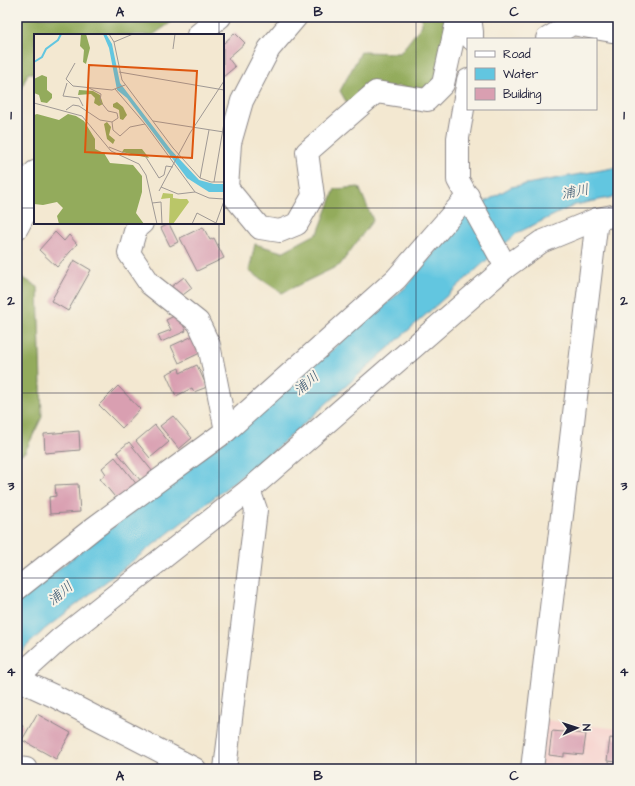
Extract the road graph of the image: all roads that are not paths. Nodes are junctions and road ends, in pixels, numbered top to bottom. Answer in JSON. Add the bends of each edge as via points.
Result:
{"nodes":[{"id":1,"x":220,"y":17,"type":"edge"},
{"id":2,"x":296,"y":17,"type":"edge"},
{"id":3,"x":460,"y":17,"type":"edge"},
{"id":4,"x":470,"y":17,"type":"edge"},
{"id":5,"x":612,"y":31,"type":"dead end"},
{"id":6,"x":199,"y":34,"type":"edge"},
{"id":7,"x":472,"y":38,"type":"edge"},
{"id":8,"x":549,"y":38,"type":"edge"},
{"id":9,"x":467,"y":91,"type":"edge"},
{"id":10,"x":34,"y":173,"type":"edge"},
{"id":11,"x":225,"y":190,"type":"edge"},
{"id":12,"x":17,"y":193,"type":"edge"},
{"id":13,"x":34,"y":196,"type":"edge"},
{"id":14,"x":468,"y":196,"type":"junction"},
{"id":15,"x":618,"y":215,"type":"edge"},
{"id":16,"x":597,"y":219,"type":"junction"},
{"id":17,"x":141,"y":224,"type":"edge"},
{"id":18,"x":17,"y":228,"type":"edge"},
{"id":19,"x":506,"y":267,"type":"junction"},
{"id":20,"x":226,"y":431,"type":"junction"},
{"id":21,"x":250,"y":490,"type":"junction"},
{"id":22,"x":17,"y":589,"type":"edge"},
{"id":23,"x":17,"y":679,"type":"edge"},
{"id":24,"x":17,"y":768,"type":"edge"},
{"id":25,"x":26,"y":769,"type":"edge"},
{"id":26,"x":195,"y":769,"type":"edge"},
{"id":27,"x":225,"y":769,"type":"edge"},
{"id":28,"x":532,"y":769,"type":"edge"}],
"edges":[{"from":1,"to":6,"type":"main road"},
{"from":2,"to":11,"type":"main road","via":[[270,49],[242,101],[230,143]]},
{"from":3,"to":11,"type":"main road","via":[[443,84],[427,100],[376,92],[307,152],[314,196],[297,224],[280,231],[260,228]]},
{"from":4,"to":7,"type":"main road"},
{"from":5,"to":8,"type":"main road","via":[[572,24]]},
{"from":9,"to":14,"type":"main road","via":[[458,138],[458,180]]},
{"from":10,"to":12,"type":"main road"},
{"from":13,"to":18,"type":"main road"},
{"from":14,"to":19,"type":"main road"},
{"from":14,"to":20,"type":"main road","via":[[396,279]]},
{"from":15,"to":16,"type":"main road"},
{"from":16,"to":19,"type":"main road","via":[[541,242]]},
{"from":16,"to":28,"type":"main road"},
{"from":17,"to":20,"type":"main road","via":[[136,228],[129,253],[150,284],[198,322],[209,345]]},
{"from":19,"to":21,"type":"main road"},
{"from":20,"to":22,"type":"main road","via":[[95,527]]},
{"from":21,"to":23,"type":"main road","via":[[60,639]]},
{"from":21,"to":27,"type":"main road","via":[[256,510]]},
{"from":23,"to":26,"type":"main road"},
{"from":24,"to":25,"type":"main road"}]}
